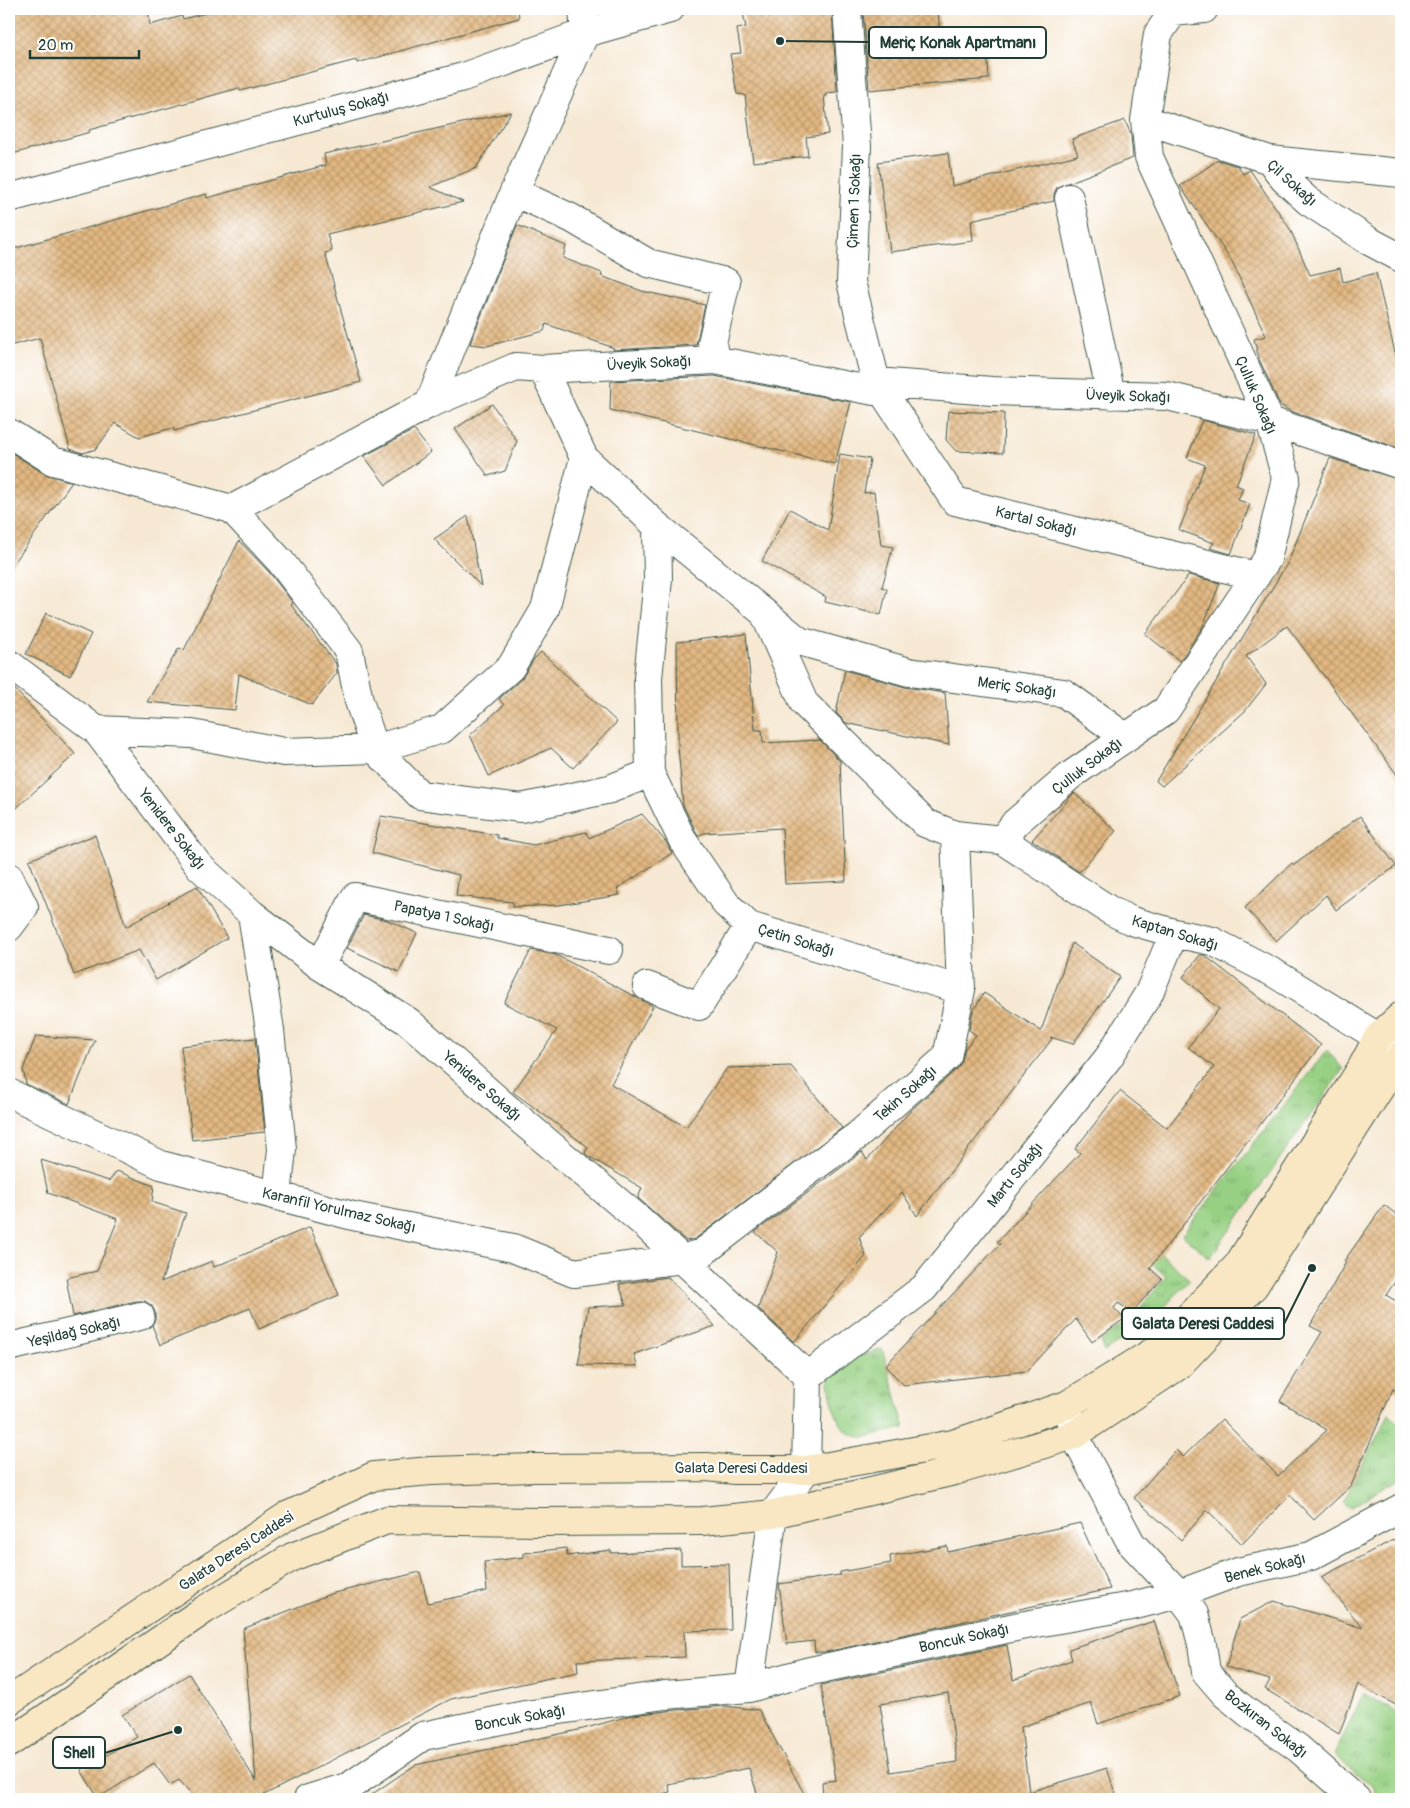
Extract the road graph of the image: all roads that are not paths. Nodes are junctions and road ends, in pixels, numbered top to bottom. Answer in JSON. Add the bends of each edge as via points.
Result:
{"nodes":[{"id":1,"x":670,"y":9,"type":"edge"},
{"id":2,"x":847,"y":9,"type":"edge"},
{"id":3,"x":1204,"y":9,"type":"edge"},
{"id":4,"x":584,"y":21,"type":"edge"},
{"id":5,"x":1145,"y":120,"type":"junction"},
{"id":6,"x":1270,"y":160,"type":"junction"},
{"id":7,"x":1401,"y":173,"type":"edge"},
{"id":8,"x":514,"y":192,"type":"junction"},
{"id":9,"x":9,"y":198,"type":"edge"},
{"id":10,"x":1069,"y":198,"type":"dead end"},
{"id":11,"x":1401,"y":258,"type":"edge"},
{"id":12,"x":715,"y":360,"type":"junction"},
{"id":13,"x":543,"y":369,"type":"junction"},
{"id":14,"x":875,"y":387,"type":"junction"},
{"id":15,"x":1111,"y":395,"type":"junction"},
{"id":16,"x":429,"y":404,"type":"junction"},
{"id":17,"x":1270,"y":420,"type":"junction"},
{"id":18,"x":9,"y":433,"type":"edge"},
{"id":19,"x":584,"y":458,"type":"junction"},
{"id":20,"x":1401,"y":465,"type":"edge"},
{"id":21,"x":232,"y":509,"type":"junction"},
{"id":22,"x":657,"y":526,"type":"junction"},
{"id":23,"x":1256,"y":576,"type":"junction"},
{"id":24,"x":762,"y":610,"type":"junction"},
{"id":25,"x":9,"y":664,"type":"edge"},
{"id":26,"x":96,"y":730,"type":"junction"},
{"id":27,"x":1125,"y":737,"type":"junction"},
{"id":28,"x":375,"y":749,"type":"junction"},
{"id":29,"x":650,"y":772,"type":"junction"},
{"id":30,"x":955,"y":835,"type":"junction"},
{"id":31,"x":1002,"y":840,"type":"junction"},
{"id":32,"x":9,"y":877,"type":"edge"},
{"id":33,"x":252,"y":914,"type":"junction"},
{"id":34,"x":750,"y":926,"type":"junction"},
{"id":35,"x":9,"y":927,"type":"edge"},
{"id":36,"x":1174,"y":933,"type":"junction"},
{"id":37,"x":609,"y":950,"type":"dead end"},
{"id":38,"x":320,"y":966,"type":"junction"},
{"id":39,"x":647,"y":986,"type":"dead end"},
{"id":40,"x":961,"y":990,"type":"junction"},
{"id":41,"x":1401,"y":1016,"type":"edge"},
{"id":42,"x":1378,"y":1036,"type":"junction"},
{"id":43,"x":1401,"y":1055,"type":"edge"},
{"id":44,"x":9,"y":1092,"type":"edge"},
{"id":45,"x":277,"y":1196,"type":"junction"},
{"id":46,"x":682,"y":1259,"type":"junction"},
{"id":47,"x":140,"y":1316,"type":"dead end"},
{"id":48,"x":9,"y":1347,"type":"edge"},
{"id":49,"x":808,"y":1376,"type":"junction"},
{"id":50,"x":1067,"y":1405,"type":"junction"},
{"id":51,"x":1074,"y":1435,"type":"junction"},
{"id":52,"x":806,"y":1470,"type":"junction"},
{"id":53,"x":1401,"y":1508,"type":"edge"},
{"id":54,"x":773,"y":1514,"type":"junction"},
{"id":55,"x":1179,"y":1594,"type":"junction"},
{"id":56,"x":749,"y":1688,"type":"junction"},
{"id":57,"x":19,"y":1694,"type":"edge"},
{"id":58,"x":50,"y":1716,"type":"junction"},
{"id":59,"x":9,"y":1743,"type":"edge"},
{"id":60,"x":308,"y":1799,"type":"edge"},
{"id":61,"x":1356,"y":1799,"type":"edge"}],
"edges":[{"from":1,"to":4,"type":"street","name":"Kurtuluş Sokağı"},
{"from":2,"to":14,"type":"street","name":"Çimen 1 Sokağı","via":[[857,146],[851,282]]},
{"from":3,"to":5,"type":"street","name":"Çulluk Sokağı","via":[[1173,12],[1158,34]]},
{"from":4,"to":8,"type":"street"},
{"from":4,"to":9,"type":"street","name":"Kurtuluş Sokağı","via":[[463,77]]},
{"from":5,"to":6,"type":"street","name":"Çil Sokağı"},
{"from":5,"to":17,"type":"street","name":"Çulluk Sokağı","via":[[1148,158]]},
{"from":6,"to":7,"type":"street"},
{"from":6,"to":11,"type":"street","name":"Çil Sokağı","via":[[1284,179],[1308,201]]},
{"from":8,"to":12,"type":"street","via":[[572,218],[648,263],[726,282],[712,343]]},
{"from":8,"to":16,"type":"street"},
{"from":10,"to":15,"type":"street"},
{"from":12,"to":13,"type":"street","name":"Üveyik Sokağı"},
{"from":12,"to":14,"type":"street","name":"Üveyik Sokağı"},
{"from":13,"to":16,"type":"street","name":"Üveyik Sokağı","via":[[516,367]]},
{"from":13,"to":19,"type":"street"},
{"from":14,"to":15,"type":"street","name":"Üveyik Sokağı"},
{"from":14,"to":23,"type":"street","name":"Kartal Sokağı","via":[[955,501]]},
{"from":15,"to":17,"type":"street","name":"Üveyik Sokağı","via":[[1167,396]]},
{"from":16,"to":21,"type":"street","name":"Üveyik Sokağı"},
{"from":17,"to":20,"type":"street","name":"Üveyik Sokağı"},
{"from":17,"to":23,"type":"street","name":"Çulluk Sokağı","via":[[1286,478],[1267,559]]},
{"from":18,"to":21,"type":"street","via":[[53,461]]},
{"from":19,"to":22,"type":"street","name":"Meriç Sokağı"},
{"from":19,"to":28,"type":"street","via":[[545,609],[512,667],[442,729]]},
{"from":21,"to":28,"type":"street","via":[[281,562],[349,652],[359,701]]},
{"from":22,"to":24,"type":"street","name":"Meriç Sokağı"},
{"from":22,"to":29,"type":"street","via":[[658,579],[648,678]]},
{"from":23,"to":27,"type":"street","name":"Çulluk Sokağı","via":[[1166,710]]},
{"from":24,"to":27,"type":"street","name":"Meriç Sokağı","via":[[799,641],[909,672],[1064,693]]},
{"from":24,"to":30,"type":"street","via":[[804,703],[925,823]]},
{"from":25,"to":26,"type":"street","name":"Yenidere Sokağı"},
{"from":26,"to":28,"type":"street","via":[[192,734],[284,752]]},
{"from":26,"to":33,"type":"street","name":"Yenidere Sokağı","via":[[199,866]]},
{"from":27,"to":31,"type":"street","name":"Çulluk Sokağı","via":[[1071,775],[1015,822]]},
{"from":28,"to":29,"type":"street","via":[[420,795],[520,808],[610,789]]},
{"from":29,"to":34,"type":"street","name":"Çetin Sokağı","via":[[683,841],[726,904]]},
{"from":30,"to":31,"type":"street"},
{"from":30,"to":40,"type":"street","name":"Tekin Sokağı"},
{"from":31,"to":36,"type":"street","name":"Kaptan Sokağı","via":[[1111,911],[1132,921]]},
{"from":32,"to":35,"type":"street","via":[[24,907]]},
{"from":33,"to":38,"type":"street","name":"Yenidere Sokağı"},
{"from":33,"to":45,"type":"street","via":[[270,1030],[282,1149]]},
{"from":34,"to":39,"type":"street","via":[[699,1006]]},
{"from":34,"to":40,"type":"street","name":"Çetin Sokağı"},
{"from":36,"to":42,"type":"street","name":"Kaptan Sokağı","via":[[1212,941],[1274,973]]},
{"from":36,"to":49,"type":"street","name":"Martı Sokağı","via":[[1149,993],[1108,1058],[924,1288]]},
{"from":37,"to":38,"type":"street","name":"Papatya 1 Sokağı","via":[[356,898]]},
{"from":38,"to":46,"type":"street","name":"Yenidere Sokağı","via":[[409,1022]]},
{"from":40,"to":46,"type":"street","name":"Tekin Sokağı","via":[[947,1057],[857,1136],[702,1253]]},
{"from":41,"to":42,"type":"main road","name":"Galata Deresi Caddesi"},
{"from":42,"to":43,"type":"street","name":"Kaptan Sokağı"},
{"from":42,"to":50,"type":"main road","name":"Galata Deresi Caddesi","via":[[1361,1069],[1238,1265],[1158,1349]]},
{"from":43,"to":51,"type":"main road","via":[[1254,1286],[1178,1366]]},
{"from":44,"to":45,"type":"street","name":"Karanfil Yorulmaz Sokağı","via":[[161,1166]]},
{"from":45,"to":46,"type":"street","name":"Karanfil Yorulmaz Sokağı","via":[[353,1216],[514,1248],[574,1273]]},
{"from":46,"to":49,"type":"street","name":"Yenidere Sokağı"},
{"from":47,"to":48,"type":"street","name":"Yeşildağ Sokağı"},
{"from":49,"to":52,"type":"street"},
{"from":50,"to":51,"type":"street","name":"Bozkıran Sokağı"},
{"from":50,"to":52,"type":"main road","name":"Galata Deresi Caddesi","via":[[953,1444]]},
{"from":51,"to":54,"type":"main road","via":[[955,1471]]},
{"from":51,"to":55,"type":"street","name":"Bozkıran Sokağı","via":[[1131,1543]]},
{"from":52,"to":54,"type":"street"},
{"from":52,"to":57,"type":"main road","name":"Galata Deresi Caddesi","via":[[533,1468],[374,1476],[287,1516]]},
{"from":53,"to":55,"type":"street","name":"Benek Sokağı","via":[[1312,1556],[1238,1572]]},
{"from":54,"to":56,"type":"street"},
{"from":54,"to":58,"type":"main road","via":[[702,1521],[387,1520],[292,1557],[204,1610]]},
{"from":55,"to":56,"type":"street","name":"Boncuk Sokağı","via":[[806,1672]]},
{"from":55,"to":61,"type":"street","name":"Bozkıran Sokağı","via":[[1194,1614],[1206,1672],[1233,1700],[1298,1748]]},
{"from":56,"to":60,"type":"street","name":"Boncuk Sokağı","via":[[665,1695],[544,1712],[423,1736],[350,1786]]},
{"from":57,"to":58,"type":"main road"},
{"from":58,"to":59,"type":"main road"}]}
